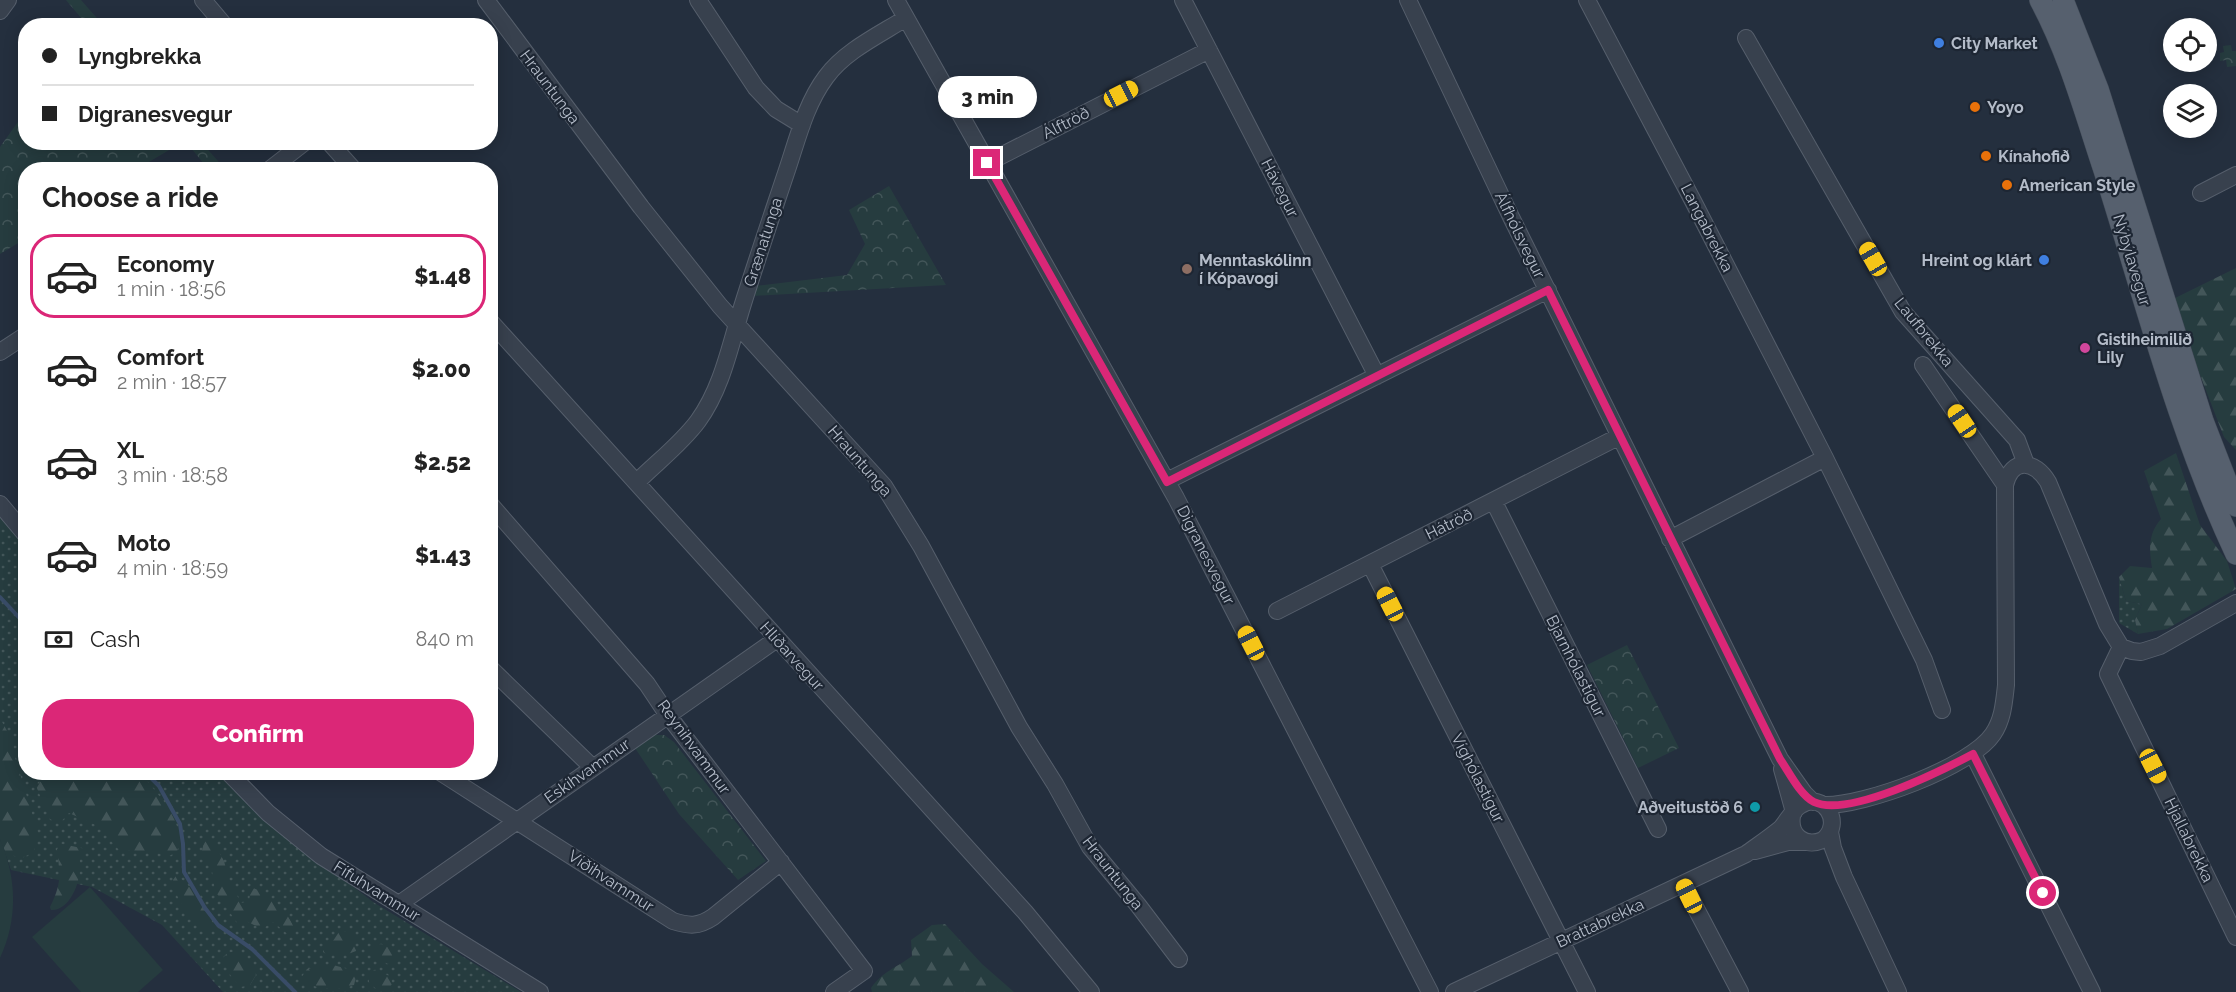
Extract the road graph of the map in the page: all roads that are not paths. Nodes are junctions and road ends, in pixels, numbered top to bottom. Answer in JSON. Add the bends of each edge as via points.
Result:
{"nodes":[{"id":1,"x":8,"y":0,"type":"edge"},
{"id":2,"x":202,"y":0,"type":"edge"},
{"id":3,"x":486,"y":0,"type":"edge"},
{"id":4,"x":699,"y":0,"type":"edge"},
{"id":5,"x":896,"y":0,"type":"edge"},
{"id":6,"x":1183,"y":0,"type":"edge"},
{"id":7,"x":1408,"y":0,"type":"edge"},
{"id":8,"x":1587,"y":0,"type":"edge"},
{"id":9,"x":2040,"y":0,"type":"edge"},
{"id":10,"x":2062,"y":0,"type":"edge"},
{"id":11,"x":0,"y":11,"type":"edge"},
{"id":12,"x":218,"y":18,"type":"edge"},
{"id":13,"x":906,"y":18,"type":"junction"},
{"id":14,"x":1746,"y":38,"type":"dead end"},
{"id":15,"x":1209,"y":50,"type":"junction"},
{"id":16,"x":802,"y":125,"type":"junction"},
{"id":17,"x":295,"y":150,"type":"edge"},
{"id":18,"x":336,"y":150,"type":"edge"},
{"id":19,"x":279,"y":162,"type":"edge"},
{"id":20,"x":347,"y":162,"type":"edge"},
{"id":21,"x":987,"y":163,"type":"junction"},
{"id":22,"x":2236,"y":175,"type":"edge"},
{"id":23,"x":2201,"y":193,"type":"dead end"},
{"id":24,"x":1548,"y":290,"type":"junction"},
{"id":25,"x":737,"y":324,"type":"junction"},
{"id":26,"x":498,"y":330,"type":"edge"},
{"id":27,"x":18,"y":340,"type":"edge"},
{"id":28,"x":0,"y":352,"type":"edge"},
{"id":29,"x":1923,"y":365,"type":"dead end"},
{"id":30,"x":1377,"y":376,"type":"junction"},
{"id":31,"x":1620,"y":436,"type":"junction"},
{"id":32,"x":1825,"y":458,"type":"junction"},
{"id":33,"x":2026,"y":464,"type":"junction"},
{"id":34,"x":637,"y":482,"type":"junction"},
{"id":35,"x":1167,"y":482,"type":"junction"},
{"id":36,"x":2005,"y":485,"type":"junction"},
{"id":37,"x":1494,"y":502,"type":"junction"},
{"id":38,"x":0,"y":504,"type":"edge"},
{"id":39,"x":2236,"y":506,"type":"edge"},
{"id":40,"x":498,"y":513,"type":"edge"},
{"id":41,"x":18,"y":525,"type":"edge"},
{"id":42,"x":1670,"y":539,"type":"junction"},
{"id":43,"x":2236,"y":554,"type":"edge"},
{"id":44,"x":1370,"y":564,"type":"junction"},
{"id":45,"x":2236,"y":603,"type":"edge"},
{"id":46,"x":1277,"y":611,"type":"dead end"},
{"id":47,"x":777,"y":639,"type":"junction"},
{"id":48,"x":2121,"y":647,"type":"junction"},
{"id":49,"x":498,"y":676,"type":"edge"},
{"id":50,"x":1942,"y":710,"type":"dead end"},
{"id":51,"x":667,"y":714,"type":"junction"},
{"id":52,"x":1973,"y":754,"type":"junction"},
{"id":53,"x":1780,"y":759,"type":"junction"},
{"id":54,"x":592,"y":767,"type":"junction"},
{"id":55,"x":236,"y":780,"type":"edge"},
{"id":56,"x":453,"y":780,"type":"edge"},
{"id":57,"x":1882,"y":795,"type":"junction"},
{"id":58,"x":1819,"y":804,"type":"junction"},
{"id":59,"x":1793,"y":814,"type":"junction"},
{"id":60,"x":517,"y":821,"type":"junction"},
{"id":61,"x":1658,"y":830,"type":"dead end"},
{"id":62,"x":1831,"y":830,"type":"junction"},
{"id":63,"x":1807,"y":842,"type":"junction"},
{"id":64,"x":1746,"y":854,"type":"junction"},
{"id":65,"x":780,"y":862,"type":"junction"},
{"id":66,"x":1844,"y":877,"type":"junction"},
{"id":67,"x":1683,"y":884,"type":"junction"},
{"id":68,"x":399,"y":904,"type":"junction"},
{"id":69,"x":2236,"y":937,"type":"edge"},
{"id":70,"x":1561,"y":942,"type":"junction"},
{"id":71,"x":1179,"y":959,"type":"dead end"},
{"id":72,"x":540,"y":992,"type":"edge"},
{"id":73,"x":834,"y":992,"type":"edge"},
{"id":74,"x":1091,"y":992,"type":"edge"},
{"id":75,"x":1430,"y":992,"type":"edge"},
{"id":76,"x":1454,"y":992,"type":"edge"},
{"id":77,"x":1587,"y":992,"type":"edge"},
{"id":78,"x":1740,"y":992,"type":"edge"},
{"id":79,"x":1898,"y":992,"type":"edge"},
{"id":80,"x":2092,"y":992,"type":"edge"}],
"edges":[{"from":1,"to":11,"type":"street"},
{"from":2,"to":12,"type":"street"},
{"from":3,"to":25,"type":"street","name":"Hrauntunga","via":[[640,207]]},
{"from":4,"to":16,"type":"street","via":[[756,88],[776,109]]},
{"from":5,"to":13,"type":"street","name":"Digranesvegur"},
{"from":6,"to":15,"type":"street","name":"Hávegur"},
{"from":7,"to":24,"type":"street","name":"Álfhólsvegur"},
{"from":8,"to":32,"type":"street","name":"Langabrekka"},
{"from":9,"to":43,"type":"main road","name":"Nýbýlavegur","via":[[2079,94],[2178,410]]},
{"from":10,"to":39,"type":"main road","name":"Nýbýlavegur","via":[[2098,89],[2203,421]]},
{"from":13,"to":16,"type":"street","name":"Grænatunga","via":[[842,60],[826,76]]},
{"from":13,"to":21,"type":"street","name":"Digranesvegur"},
{"from":14,"to":33,"type":"street","name":"Laufbrekka","via":[[1904,312],[2017,440]]},
{"from":15,"to":21,"type":"street","name":"Álftröð"},
{"from":15,"to":30,"type":"street","name":"Hávegur"},
{"from":16,"to":25,"type":"street","name":"Grænatunga"},
{"from":17,"to":19,"type":"street"},
{"from":18,"to":20,"type":"street"},
{"from":21,"to":35,"type":"street","name":"Digranesvegur"},
{"from":22,"to":23,"type":"street"},
{"from":24,"to":30,"type":"street"},
{"from":24,"to":31,"type":"street","name":"Álfhólsvegur"},
{"from":25,"to":34,"type":"street","name":"Grænatunga","via":[[723,370],[699,419]]},
{"from":25,"to":71,"type":"street","name":"Hrauntunga","via":[[884,486],[1090,847]]},
{"from":26,"to":34,"type":"street","name":"Hlíðarvegur"},
{"from":27,"to":28,"type":"street"},
{"from":29,"to":36,"type":"street","name":"Laufbrekka"},
{"from":30,"to":35,"type":"street"},
{"from":31,"to":37,"type":"street","name":"Hátröð"},
{"from":31,"to":42,"type":"street","name":"Álfhólsvegur"},
{"from":32,"to":42,"type":"street"},
{"from":32,"to":50,"type":"street","name":"Langabrekka","via":[[1924,660]]},
{"from":33,"to":36,"type":"street","via":[[2012,470]]},
{"from":33,"to":48,"type":"street","via":[[2043,472],[2107,624]]},
{"from":34,"to":47,"type":"street","name":"Hlíðarvegur"},
{"from":35,"to":75,"type":"street","name":"Digranesvegur"},
{"from":36,"to":52,"type":"street","via":[[2006,685],[2003,709],[1992,735]]},
{"from":37,"to":44,"type":"street","name":"Hátröð"},
{"from":37,"to":61,"type":"street","name":"Bjarnhólastígur"},
{"from":38,"to":41,"type":"street"},
{"from":40,"to":51,"type":"street","name":"Reynihvammur","via":[[647,684]]},
{"from":42,"to":53,"type":"street","name":"Álfhólsvegur"},
{"from":44,"to":46,"type":"street","name":"Hátröð"},
{"from":44,"to":70,"type":"street","name":"Víghólastígur"},
{"from":45,"to":48,"type":"street","via":[[2160,646],[2141,652]]},
{"from":47,"to":51,"type":"street","name":"Eskihvammur"},
{"from":47,"to":74,"type":"street","name":"Hlíðarvegur","via":[[1025,912]]},
{"from":48,"to":69,"type":"street","name":"Hjallabrekka","via":[[2108,674]]},
{"from":49,"to":54,"type":"street"},
{"from":51,"to":54,"type":"street","name":"Eskihvammur"},
{"from":51,"to":65,"type":"street","name":"Reynihvammur"},
{"from":52,"to":57,"type":"street"},
{"from":52,"to":80,"type":"street"},
{"from":53,"to":58,"type":"street","name":"Álfhólsvegur","via":[[1804,793]]},
{"from":53,"to":59,"type":"street","name":"Álfhólsvegur"},
{"from":54,"to":60,"type":"street","name":"Eskihvammur"},
{"from":55,"to":68,"type":"street","name":"Fífuhvammur","via":[[268,813],[321,855]]},
{"from":56,"to":60,"type":"street","name":"Víðihvammur"},
{"from":57,"to":58,"type":"street","via":[[1836,806]]},
{"from":57,"to":62,"type":"street"},
{"from":58,"to":59,"type":"street","via":[[1802,804]]},
{"from":58,"to":62,"type":"street","via":[[1831,815]]},
{"from":59,"to":63,"type":"street","via":[[1792,828],[1798,838]]},
{"from":59,"to":64,"type":"street","name":"Brattabrekka"},
{"from":60,"to":65,"type":"street","name":"Víðihvammur","via":[[673,921],[687,926],[701,925],[713,917]]},
{"from":60,"to":68,"type":"street","name":"Eskihvammur"},
{"from":62,"to":63,"type":"street","via":[[1822,840]]},
{"from":62,"to":66,"type":"street"},
{"from":63,"to":64,"type":"street","name":"Brattabrekka","via":[[1788,842]]},
{"from":63,"to":66,"type":"street"},
{"from":64,"to":67,"type":"street","name":"Brattabrekka"},
{"from":65,"to":73,"type":"street","name":"Reynihvammur","via":[[864,971]]},
{"from":66,"to":79,"type":"street"},
{"from":67,"to":70,"type":"street","name":"Brattabrekka"},
{"from":67,"to":78,"type":"street"},
{"from":68,"to":72,"type":"street","name":"Fífuhvammur"},
{"from":70,"to":76,"type":"street","name":"Brattabrekka"},
{"from":70,"to":77,"type":"street","name":"Víghólastígur"}]}
